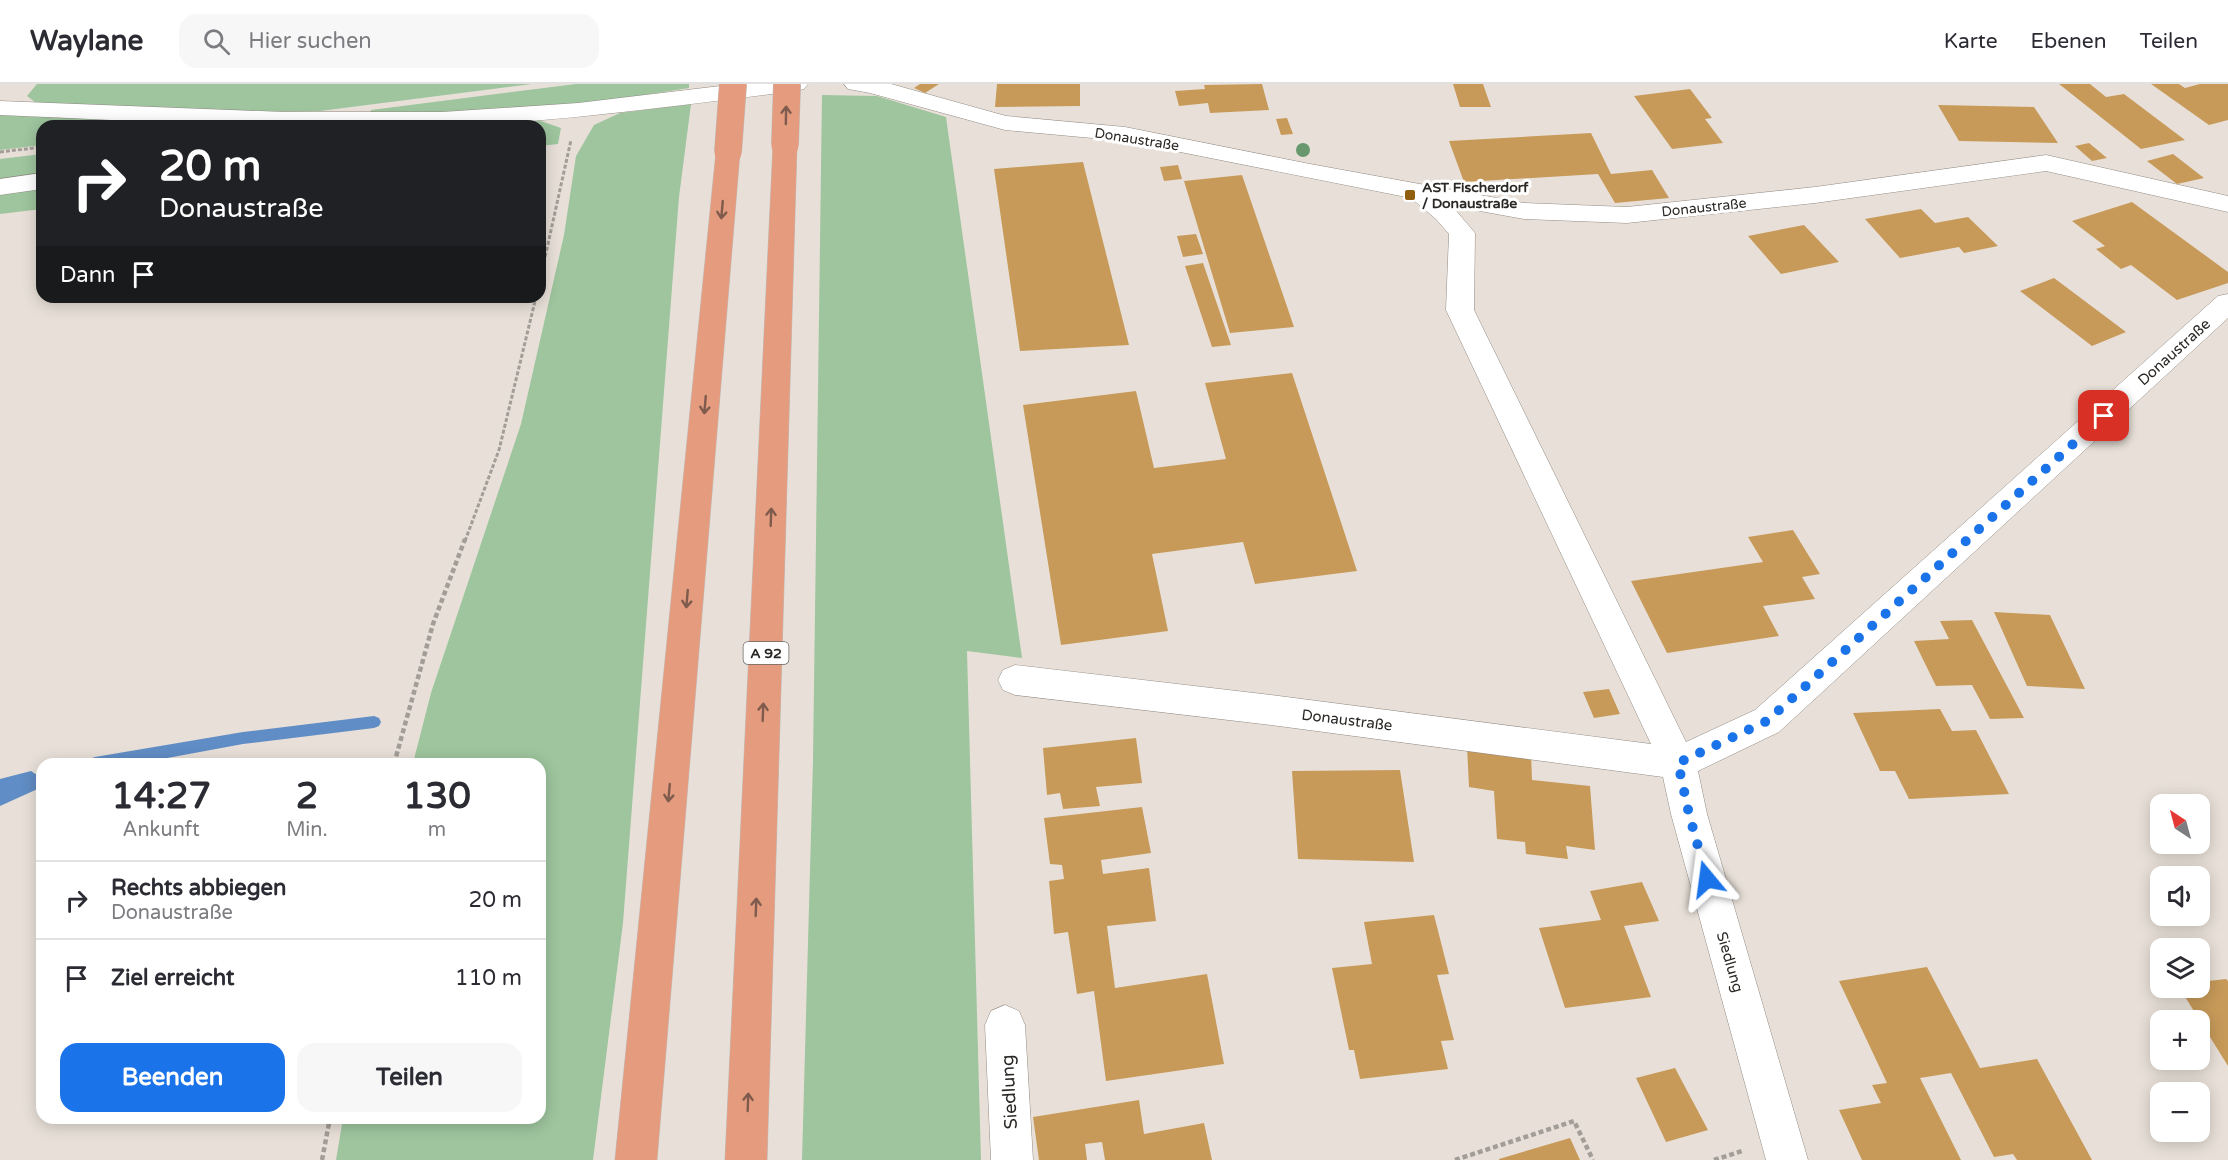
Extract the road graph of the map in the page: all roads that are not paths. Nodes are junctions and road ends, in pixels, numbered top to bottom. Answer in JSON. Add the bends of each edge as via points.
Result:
{"nodes":[{"id":1,"x":733,"y":84,"type":"edge"},
{"id":2,"x":787,"y":84,"type":"edge"},
{"id":3,"x":796,"y":84,"type":"edge"},
{"id":4,"x":856,"y":84,"type":"edge"},
{"id":5,"x":0,"y":108,"type":"edge"},
{"id":6,"x":518,"y":114,"type":"junction"},
{"id":7,"x":496,"y":120,"type":"edge"},
{"id":8,"x":36,"y":182,"type":"edge"},
{"id":9,"x":0,"y":187,"type":"edge"},
{"id":10,"x":1420,"y":193,"type":"junction"},
{"id":11,"x":2202,"y":198,"type":"junction"},
{"id":12,"x":2228,"y":204,"type":"edge"},
{"id":13,"x":1524,"y":211,"type":"junction"},
{"id":14,"x":2228,"y":214,"type":"edge"},
{"id":15,"x":1462,"y":233,"type":"junction"},
{"id":16,"x":2228,"y":303,"type":"edge"},
{"id":17,"x":1015,"y":680,"type":"dead end"},
{"id":18,"x":1678,"y":763,"type":"junction"},
{"id":19,"x":1005,"y":1025,"type":"dead end"},
{"id":20,"x":636,"y":1160,"type":"edge"},
{"id":21,"x":746,"y":1160,"type":"edge"},
{"id":22,"x":1012,"y":1160,"type":"edge"},
{"id":23,"x":1787,"y":1160,"type":"edge"}],
"edges":[{"from":1,"to":20,"type":"highway","one_way":true,"bridge":true},
{"from":21,"to":2,"type":"highway","number":"A 92","one_way":true,"bridge":true},
{"from":3,"to":6,"type":"street"},
{"from":4,"to":10,"type":"street","name":"Donaustraße","via":[[1005,123],[1125,134]]},
{"from":5,"to":6,"type":"street","via":[[284,119],[442,119]]},
{"from":6,"to":7,"type":"street"},
{"from":8,"to":9,"type":"street"},
{"from":10,"to":13,"type":"street","name":"Donaustraße"},
{"from":10,"to":15,"type":"street","name":"Donaustraße"},
{"from":11,"to":12,"type":"street","name":"Donaustraße"},
{"from":11,"to":13,"type":"street","name":"Donaustraße","via":[[2046,163],[1815,195],[1627,215]]},
{"from":11,"to":14,"type":"street","name":"Donaustraße"},
{"from":13,"to":15,"type":"street","name":"Donaustraße"},
{"from":15,"to":18,"type":"street","via":[[1460,310]]},
{"from":16,"to":18,"type":"street","name":"Donaustraße","via":[[1767,721]]},
{"from":17,"to":18,"type":"street","name":"Donaustraße"},
{"from":18,"to":23,"type":"street","name":"Siedlung"},
{"from":19,"to":22,"type":"street","name":"Siedlung"}]}
